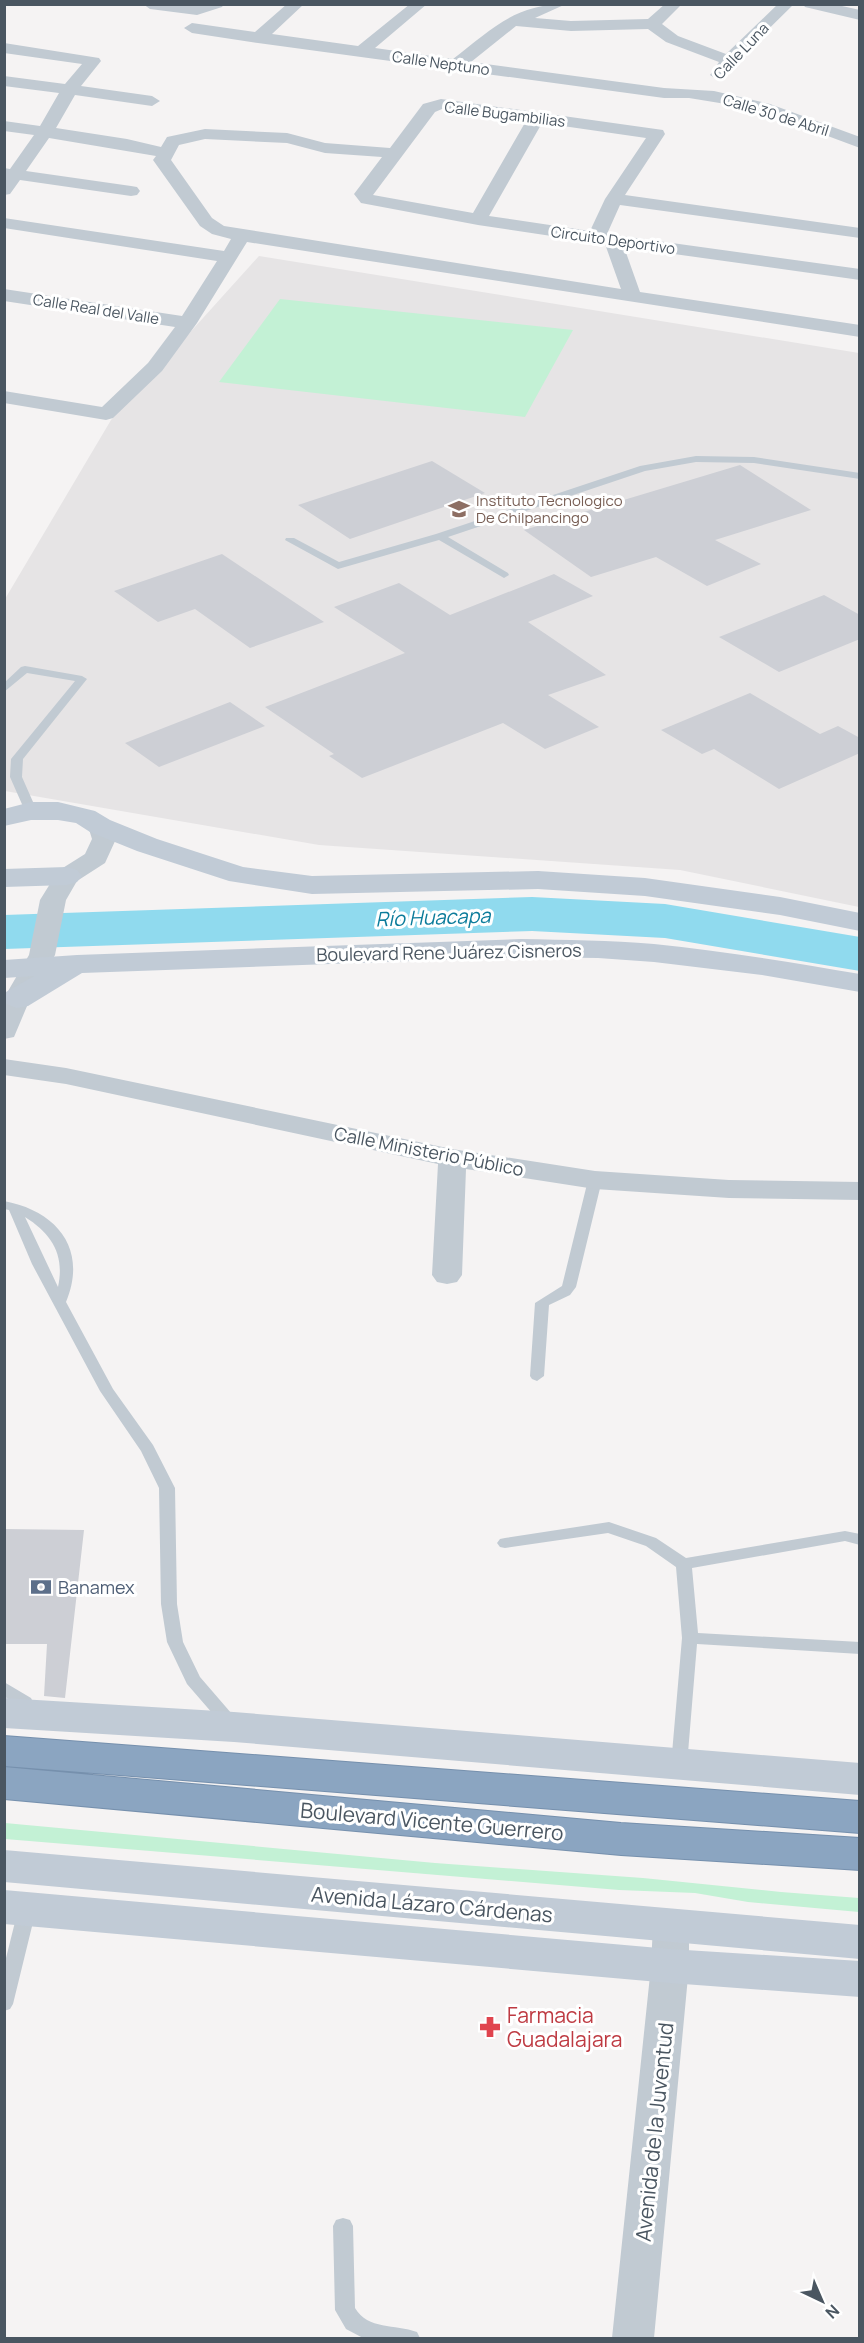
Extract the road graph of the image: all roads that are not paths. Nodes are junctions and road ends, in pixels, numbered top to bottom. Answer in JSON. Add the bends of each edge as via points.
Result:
{"nodes":[{"id":1,"x":150,"y":4,"type":"edge"},
{"id":2,"x":217,"y":4,"type":"edge"},
{"id":3,"x":297,"y":4,"type":"edge"},
{"id":4,"x":420,"y":4,"type":"edge"},
{"id":5,"x":518,"y":4,"type":"edge"},
{"id":6,"x":675,"y":4,"type":"edge"},
{"id":7,"x":787,"y":4,"type":"edge"},
{"id":8,"x":810,"y":4,"type":"edge"},
{"id":9,"x":552,"y":7,"type":"edge"},
{"id":10,"x":860,"y":15,"type":"edge"},
{"id":11,"x":513,"y":21,"type":"junction"},
{"id":12,"x":652,"y":24,"type":"junction"},
{"id":13,"x":192,"y":28,"type":"dead end"},
{"id":14,"x":258,"y":39,"type":"junction"},
{"id":15,"x":4,"y":48,"type":"edge"},
{"id":16,"x":361,"y":52,"type":"junction"},
{"id":17,"x":729,"y":60,"type":"junction"},
{"id":18,"x":456,"y":65,"type":"junction"},
{"id":19,"x":4,"y":81,"type":"edge"},
{"id":20,"x":70,"y":89,"type":"junction"},
{"id":21,"x":691,"y":92,"type":"junction"},
{"id":22,"x":152,"y":100,"type":"dead end"},
{"id":23,"x":537,"y":117,"type":"junction"},
{"id":24,"x":4,"y":126,"type":"edge"},
{"id":25,"x":45,"y":132,"type":"junction"},
{"id":26,"x":860,"y":143,"type":"edge"},
{"id":27,"x":166,"y":153,"type":"junction"},
{"id":28,"x":393,"y":153,"type":"junction"},
{"id":29,"x":10,"y":174,"type":"edge"},
{"id":30,"x":4,"y":190,"type":"edge"},
{"id":31,"x":131,"y":191,"type":"dead end"},
{"id":32,"x":367,"y":199,"type":"joint"},
{"id":33,"x":614,"y":199,"type":"junction"},
{"id":34,"x":478,"y":220,"type":"junction"},
{"id":35,"x":4,"y":224,"type":"edge"},
{"id":36,"x":860,"y":233,"type":"edge"},
{"id":37,"x":242,"y":236,"type":"junction"},
{"id":38,"x":604,"y":239,"type":"junction"},
{"id":39,"x":228,"y":257,"type":"junction"},
{"id":40,"x":860,"y":275,"type":"edge"},
{"id":41,"x":4,"y":295,"type":"edge"},
{"id":42,"x":633,"y":297,"type":"junction"},
{"id":43,"x":187,"y":323,"type":"junction"},
{"id":44,"x":860,"y":331,"type":"edge"},
{"id":45,"x":4,"y":397,"type":"edge"},
{"id":46,"x":860,"y":476,"type":"edge"},
{"id":47,"x":440,"y":536,"type":"junction"},
{"id":48,"x":290,"y":540,"type":"dead end"},
{"id":49,"x":504,"y":575,"type":"dead end"},
{"id":50,"x":4,"y":689,"type":"edge"},
{"id":51,"x":4,"y":755,"type":"edge"},
{"id":52,"x":17,"y":759,"type":"junction"},
{"id":53,"x":18,"y":814,"type":"edge"},
{"id":54,"x":100,"y":826,"type":"junction"},
{"id":55,"x":67,"y":876,"type":"junction"},
{"id":56,"x":4,"y":878,"type":"edge"},
{"id":57,"x":860,"y":922,"type":"edge"},
{"id":58,"x":39,"y":962,"type":"junction"},
{"id":59,"x":77,"y":964,"type":"junction"},
{"id":60,"x":4,"y":969,"type":"edge"},
{"id":61,"x":860,"y":983,"type":"edge"},
{"id":62,"x":18,"y":999,"type":"junction"},
{"id":63,"x":4,"y":1031,"type":"edge"},
{"id":64,"x":4,"y":1067,"type":"edge"},
{"id":65,"x":452,"y":1158,"type":"junction"},
{"id":66,"x":595,"y":1180,"type":"junction"},
{"id":67,"x":860,"y":1191,"type":"edge"},
{"id":68,"x":9,"y":1206,"type":"edge"},
{"id":69,"x":447,"y":1275,"type":"dead end"},
{"id":70,"x":59,"y":1302,"type":"junction"},
{"id":71,"x":537,"y":1376,"type":"dead end"},
{"id":72,"x":860,"y":1540,"type":"edge"},
{"id":73,"x":506,"y":1543,"type":"dead end"},
{"id":74,"x":684,"y":1564,"type":"junction"},
{"id":75,"x":690,"y":1638,"type":"junction"},
{"id":76,"x":860,"y":1647,"type":"edge"},
{"id":77,"x":10,"y":1701,"type":"edge"},
{"id":78,"x":234,"y":1727,"type":"junction"},
{"id":79,"x":4,"y":1751,"type":"edge"},
{"id":80,"x":679,"y":1765,"type":"junction"},
{"id":81,"x":860,"y":1779,"type":"edge"},
{"id":82,"x":4,"y":1783,"type":"edge"},
{"id":83,"x":860,"y":1817,"type":"edge"},
{"id":84,"x":860,"y":1854,"type":"edge"},
{"id":85,"x":4,"y":1866,"type":"edge"},
{"id":86,"x":16,"y":1908,"type":"edge"},
{"id":87,"x":860,"y":1942,"type":"edge"},
{"id":88,"x":671,"y":1946,"type":"junction"},
{"id":89,"x":860,"y":1979,"type":"edge"},
{"id":90,"x":4,"y":2004,"type":"edge"},
{"id":91,"x":343,"y":2226,"type":"dead end"},
{"id":92,"x":410,"y":2338,"type":"edge"},
{"id":93,"x":633,"y":2338,"type":"edge"}],
"edges":[{"from":1,"to":2,"type":"street","via":[[197,10]]},
{"from":3,"to":14,"type":"street"},
{"from":4,"to":16,"type":"street"},
{"from":5,"to":9,"type":"street"},
{"from":6,"to":12,"type":"street"},
{"from":7,"to":17,"type":"street","name":"Calle Luna"},
{"from":8,"to":10,"type":"street"},
{"from":9,"to":11,"type":"street"},
{"from":11,"to":12,"type":"street","via":[[571,26]]},
{"from":11,"to":18,"type":"street"},
{"from":12,"to":17,"type":"street","via":[[672,39]]},
{"from":13,"to":14,"type":"street","name":"Calle Neptuno"},
{"from":14,"to":16,"type":"street","name":"Calle Neptuno"},
{"from":15,"to":20,"type":"street","via":[[93,61]]},
{"from":16,"to":18,"type":"street","name":"Calle Neptuno"},
{"from":17,"to":21,"type":"street","name":"Calle Luna","via":[[715,79]]},
{"from":18,"to":21,"type":"street","name":"Calle Neptuno","via":[[664,93]]},
{"from":19,"to":20,"type":"street"},
{"from":20,"to":22,"type":"street"},
{"from":20,"to":25,"type":"street"},
{"from":21,"to":26,"type":"street","name":"Calle 30 de Abril","via":[[800,119]]},
{"from":23,"to":28,"type":"street","name":"Calle Bugambilias","via":[[441,104],[429,108]]},
{"from":23,"to":33,"type":"street","name":"Calle Bugambilias","via":[[657,134]]},
{"from":23,"to":34,"type":"street"},
{"from":24,"to":25,"type":"street"},
{"from":25,"to":27,"type":"street"},
{"from":25,"to":29,"type":"street"},
{"from":27,"to":28,"type":"street","via":[[173,141],[205,134],[287,138],[325,148]]},
{"from":27,"to":37,"type":"street","via":[[162,160],[206,222],[218,230]]},
{"from":28,"to":32,"type":"street","name":"Calle Bugambilias","via":[[363,194]]},
{"from":29,"to":30,"type":"street"},
{"from":29,"to":31,"type":"street"},
{"from":32,"to":34,"type":"street","name":"Circuito Deportivo"},
{"from":33,"to":36,"type":"street"},
{"from":33,"to":38,"type":"street"},
{"from":34,"to":38,"type":"street","name":"Circuito Deportivo"},
{"from":35,"to":39,"type":"street"},
{"from":37,"to":39,"type":"street"},
{"from":37,"to":42,"type":"street"},
{"from":38,"to":40,"type":"street","name":"Circuito Deportivo"},
{"from":38,"to":42,"type":"street"},
{"from":39,"to":43,"type":"street"},
{"from":41,"to":43,"type":"street","name":"Calle Real del Valle"},
{"from":42,"to":44,"type":"street"},
{"from":43,"to":45,"type":"street","via":[[155,367],[106,414]]},
{"from":46,"to":47,"type":"lane","via":[[754,460],[696,459],[643,468]]},
{"from":47,"to":48,"type":"lane","via":[[338,566]]},
{"from":47,"to":49,"type":"lane"},
{"from":50,"to":52,"type":"lane","via":[[25,669],[82,679]]},
{"from":51,"to":52,"type":"lane"},
{"from":52,"to":53,"type":"lane"},
{"from":53,"to":54,"type":"main road","via":[[58,811],[84,817]]},
{"from":54,"to":55,"type":"street","via":[[104,839],[96,858]]},
{"from":54,"to":57,"type":"main road","via":[[239,875],[312,885],[538,880],[645,886]]},
{"from":55,"to":56,"type":"main road"},
{"from":55,"to":58,"type":"street","via":[[50,910]]},
{"from":58,"to":59,"type":"main road","name":"Boulevard Rene Juárez Cisneros"},
{"from":58,"to":60,"type":"main road","name":"Boulevard Rene Juárez Cisneros"},
{"from":58,"to":62,"type":"street"},
{"from":59,"to":61,"type":"main road","name":"Boulevard Rene Juárez Cisneros","via":[[521,948],[598,949],[762,966]]},
{"from":59,"to":62,"type":"main road"},
{"from":62,"to":63,"type":"street"},
{"from":64,"to":65,"type":"street","name":"Calle Ministerio Público","via":[[66,1076]]},
{"from":65,"to":66,"type":"street","name":"Calle Ministerio Público"},
{"from":65,"to":69,"type":"street"},
{"from":66,"to":67,"type":"street","name":"Calle Ministerio Público","via":[[729,1189]]},
{"from":66,"to":71,"type":"lane","via":[[569,1287],[542,1303]]},
{"from":68,"to":70,"type":"lane"},
{"from":68,"to":70,"type":"lane","via":[[32,1214],[59,1236],[69,1268],[68,1286]]},
{"from":70,"to":78,"type":"lane","via":[[107,1391],[148,1449],[167,1488],[169,1604],[175,1642],[193,1680]]},
{"from":72,"to":74,"type":"lane","via":[[845,1536]]},
{"from":73,"to":74,"type":"lane","via":[[609,1527],[651,1542]]},
{"from":74,"to":75,"type":"lane"},
{"from":75,"to":76,"type":"lane"},
{"from":75,"to":80,"type":"lane"},
{"from":77,"to":78,"type":"main road","via":[[75,1717]]},
{"from":78,"to":80,"type":"main road"},
{"from":79,"to":83,"type":"highway","name":"Boulevard Vicente Guerrero"},
{"from":80,"to":81,"type":"main road"},
{"from":82,"to":84,"type":"highway","name":"Boulevard Vicente Guerrero","via":[[621,1839]]},
{"from":85,"to":88,"type":"main road","name":"Avenida Lázaro Cárdenas"},
{"from":86,"to":88,"type":"main road","name":"Avenida Lázaro Cárdenas"},
{"from":86,"to":90,"type":"lane"},
{"from":87,"to":88,"type":"main road","name":"Avenida Lázaro Cárdenas"},
{"from":88,"to":89,"type":"main road","name":"Avenida Lázaro Cárdenas"},
{"from":88,"to":93,"type":"street","name":"Avenida de la Juventud"},
{"from":91,"to":92,"type":"lane","via":[[345,2310],[353,2323],[369,2332]]}]}
